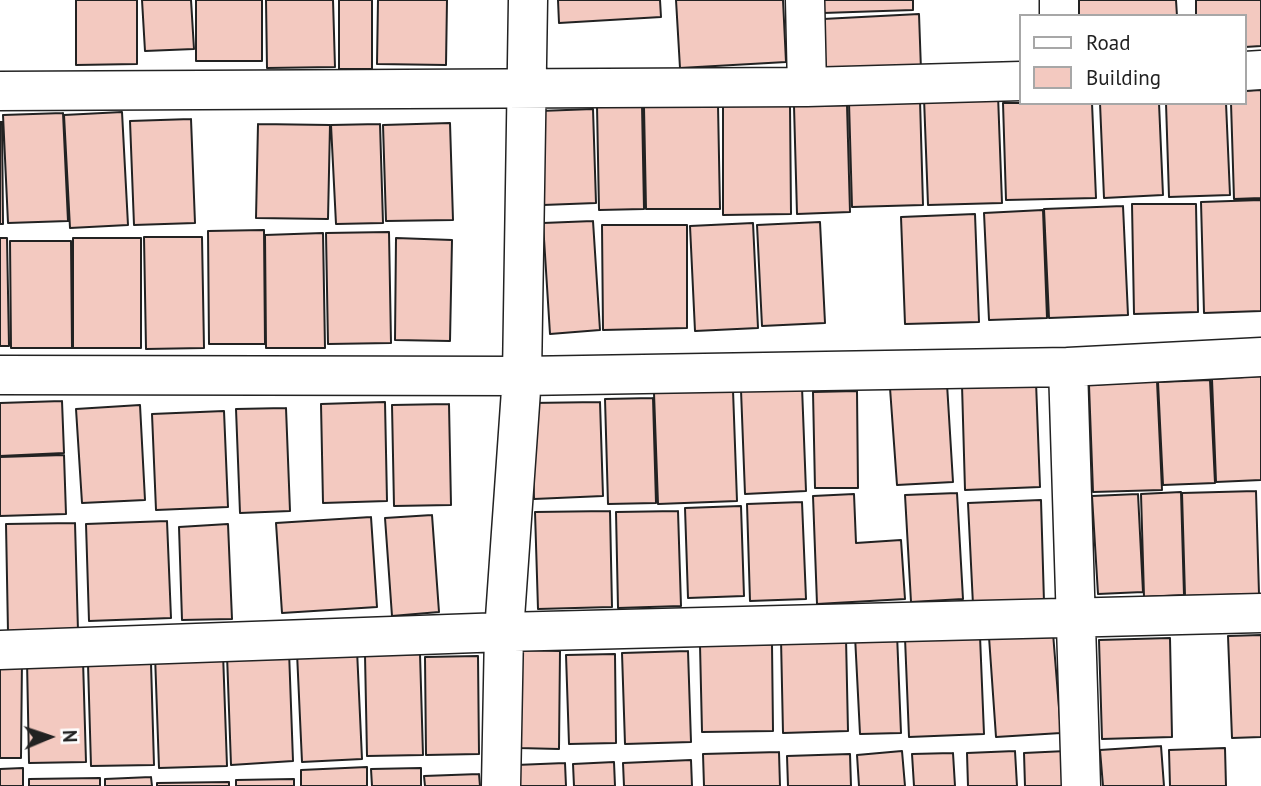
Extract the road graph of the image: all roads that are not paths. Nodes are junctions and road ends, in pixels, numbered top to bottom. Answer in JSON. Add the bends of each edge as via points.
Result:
{"nodes":[{"id":1,"x":528,"y":0,"type":"edge"},
{"id":2,"x":805,"y":0,"type":"edge"},
{"id":3,"x":1020,"y":81,"type":"edge"},
{"id":4,"x":807,"y":87,"type":"junction"},
{"id":5,"x":528,"y":88,"type":"junction"},
{"id":6,"x":0,"y":91,"type":"edge"},
{"id":7,"x":1261,"y":357,"type":"edge"},
{"id":8,"x":1068,"y":367,"type":"junction"},
{"id":9,"x":0,"y":375,"type":"edge"},
{"id":10,"x":522,"y":376,"type":"junction"},
{"id":11,"x":1261,"y":613,"type":"edge"},
{"id":12,"x":1077,"y":620,"type":"junction"},
{"id":13,"x":504,"y":632,"type":"junction"},
{"id":14,"x":0,"y":650,"type":"edge"},
{"id":15,"x":501,"y":786,"type":"edge"},
{"id":16,"x":1081,"y":786,"type":"edge"}],
"edges":[{"from":1,"to":5,"type":"street"},
{"from":2,"to":4,"type":"street"},
{"from":3,"to":4,"type":"street"},
{"from":4,"to":5,"type":"street"},
{"from":5,"to":6,"type":"street"},
{"from":5,"to":10,"type":"street"},
{"from":7,"to":8,"type":"street"},
{"from":8,"to":10,"type":"street"},
{"from":8,"to":12,"type":"street"},
{"from":9,"to":10,"type":"street"},
{"from":10,"to":13,"type":"street"},
{"from":11,"to":12,"type":"street"},
{"from":12,"to":13,"type":"street"},
{"from":12,"to":16,"type":"street"},
{"from":13,"to":14,"type":"street"},
{"from":13,"to":15,"type":"street"}]}
